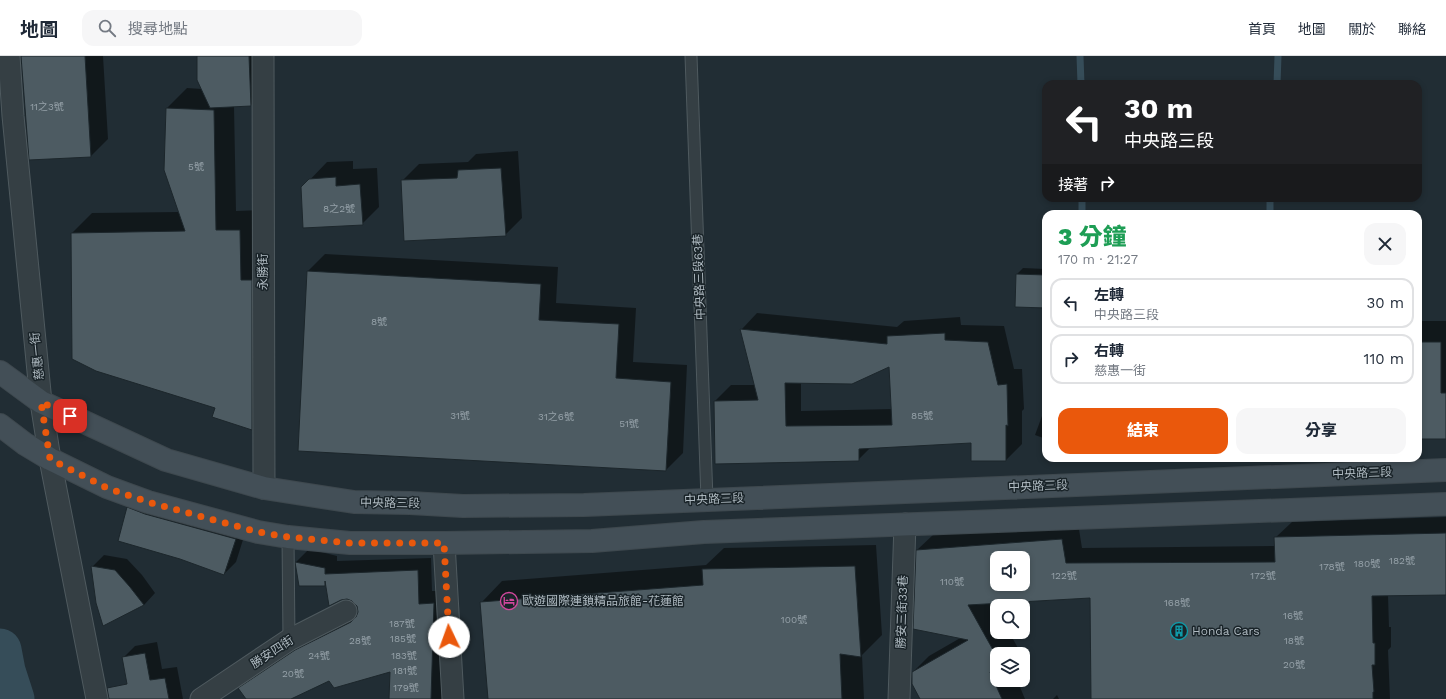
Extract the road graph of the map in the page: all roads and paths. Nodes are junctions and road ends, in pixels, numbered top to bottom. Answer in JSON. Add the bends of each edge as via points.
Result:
{"nodes":[{"id":1,"x":9,"y":56,"type":"edge"},
{"id":2,"x":263,"y":56,"type":"edge"},
{"id":3,"x":691,"y":56,"type":"edge"},
{"id":4,"x":4,"y":375,"type":"edge"},
{"id":5,"x":41,"y":402,"type":"junction"},
{"id":6,"x":0,"y":425,"type":"edge"},
{"id":7,"x":50,"y":459,"type":"junction"},
{"id":8,"x":1446,"y":470,"type":"edge"},
{"id":9,"x":264,"y":488,"type":"junction"},
{"id":10,"x":707,"y":499,"type":"junction"},
{"id":11,"x":1446,"y":504,"type":"edge"},
{"id":12,"x":905,"y":524,"type":"junction"},
{"id":13,"x":288,"y":537,"type":"junction"},
{"id":14,"x":444,"y":543,"type":"junction"},
{"id":15,"x":346,"y":611,"type":"dead end"},
{"id":16,"x":290,"y":640,"type":"junction"},
{"id":17,"x":208,"y":697,"type":"edge"},
{"id":18,"x":97,"y":699,"type":"edge"},
{"id":19,"x":453,"y":699,"type":"edge"},
{"id":20,"x":899,"y":699,"type":"edge"}],
"edges":[{"from":1,"to":5,"type":"street","name":"慈惠一街"},
{"from":2,"to":9,"type":"street","name":"永勝街"},
{"from":3,"to":10,"type":"lane","name":"中央路三段63巷"},
{"from":4,"to":5,"type":"street","name":"中央路三段"},
{"from":5,"to":7,"type":"street","name":"慈惠一街"},
{"from":5,"to":9,"type":"street","name":"中央路三段","via":[[166,460]]},
{"from":6,"to":7,"type":"street"},
{"from":7,"to":13,"type":"street","via":[[107,488],[148,502],[258,532]]},
{"from":7,"to":18,"type":"street","name":"慈惠一街"},
{"from":8,"to":10,"type":"street","name":"中央路三段"},
{"from":9,"to":10,"type":"street","name":"中央路三段","via":[[354,502],[463,506],[584,505]]},
{"from":11,"to":12,"type":"street"},
{"from":12,"to":14,"type":"street","via":[[704,532],[592,541]]},
{"from":12,"to":20,"type":"street","name":"勝安三街33巷"},
{"from":13,"to":14,"type":"street","via":[[350,543]]},
{"from":13,"to":16,"type":"lane"},
{"from":14,"to":19,"type":"street"},
{"from":15,"to":16,"type":"street","name":"勝安四街"},
{"from":16,"to":17,"type":"street","name":"勝安四街"}]}
